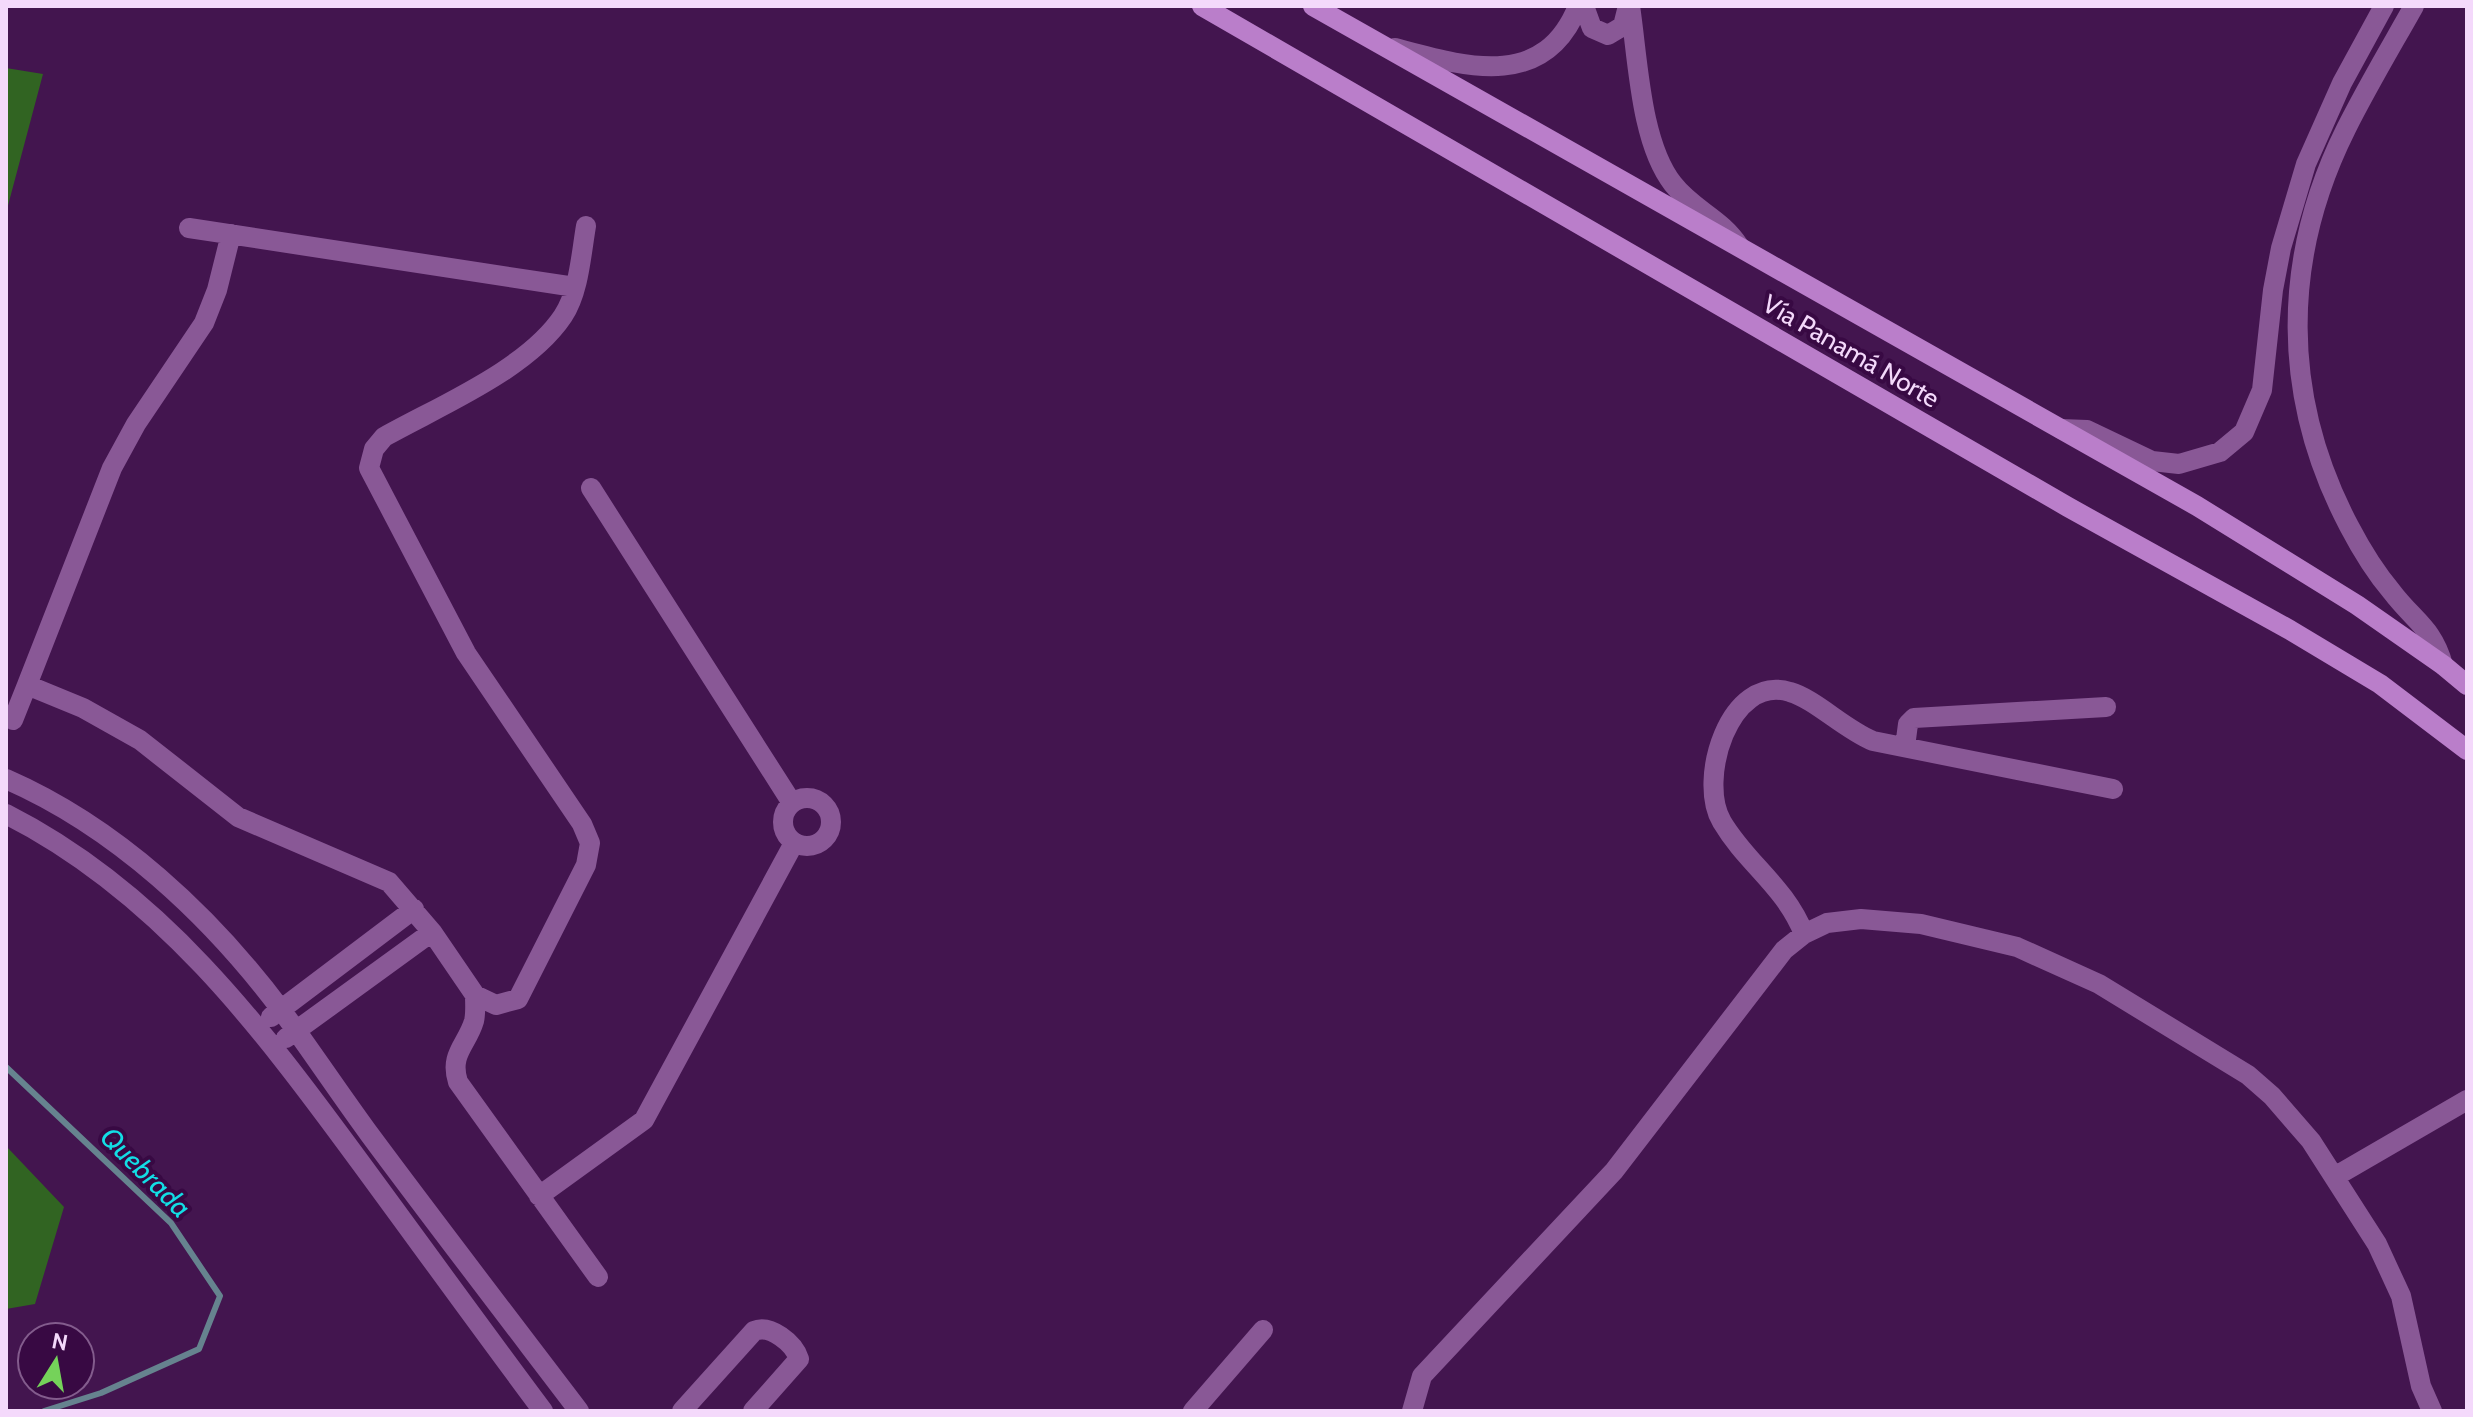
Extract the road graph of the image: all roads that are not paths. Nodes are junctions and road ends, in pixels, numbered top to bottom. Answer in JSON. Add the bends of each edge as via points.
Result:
{"nodes":[{"id":1,"x":1202,"y":6,"type":"edge"},
{"id":2,"x":1313,"y":6,"type":"edge"},
{"id":3,"x":1581,"y":6,"type":"edge"},
{"id":4,"x":1629,"y":6,"type":"edge"},
{"id":5,"x":2384,"y":6,"type":"edge"},
{"id":6,"x":2414,"y":6,"type":"edge"},
{"id":7,"x":1335,"y":12,"type":"edge"},
{"id":8,"x":1383,"y":45,"type":"junction"},
{"id":9,"x":586,"y":226,"type":"dead end"},
{"id":10,"x":189,"y":228,"type":"dead end"},
{"id":11,"x":231,"y":234,"type":"junction"},
{"id":12,"x":1739,"y":246,"type":"junction"},
{"id":13,"x":575,"y":287,"type":"junction"},
{"id":14,"x":2061,"y":429,"type":"junction"},
{"id":15,"x":591,"y":488,"type":"dead end"},
{"id":16,"x":2443,"y":665,"type":"junction"},
{"id":17,"x":27,"y":685,"type":"junction"},
{"id":18,"x":2467,"y":685,"type":"edge"},
{"id":19,"x":2106,"y":707,"type":"dead end"},
{"id":20,"x":13,"y":720,"type":"dead end"},
{"id":21,"x":1905,"y":747,"type":"junction"},
{"id":22,"x":2467,"y":750,"type":"edge"},
{"id":23,"x":6,"y":779,"type":"edge"},
{"id":24,"x":2113,"y":789,"type":"dead end"},
{"id":25,"x":792,"y":803,"type":"junction"},
{"id":26,"x":6,"y":814,"type":"edge"},
{"id":27,"x":794,"y":843,"type":"junction"},
{"id":28,"x":414,"y":909,"type":"junction"},
{"id":29,"x":432,"y":932,"type":"junction"},
{"id":30,"x":1804,"y":934,"type":"junction"},
{"id":31,"x":475,"y":995,"type":"junction"},
{"id":32,"x":281,"y":1010,"type":"junction"},
{"id":33,"x":258,"y":1026,"type":"junction"},
{"id":34,"x":296,"y":1031,"type":"junction"},
{"id":35,"x":274,"y":1047,"type":"junction"},
{"id":36,"x":2467,"y":1100,"type":"edge"},
{"id":37,"x":2336,"y":1176,"type":"junction"},
{"id":38,"x":539,"y":1196,"type":"junction"},
{"id":39,"x":598,"y":1277,"type":"dead end"},
{"id":40,"x":1263,"y":1330,"type":"dead end"},
{"id":41,"x":1198,"y":1409,"type":"edge"},
{"id":42,"x":757,"y":1410,"type":"edge"},
{"id":43,"x":543,"y":1411,"type":"edge"},
{"id":44,"x":579,"y":1411,"type":"edge"},
{"id":45,"x":682,"y":1411,"type":"edge"},
{"id":46,"x":1412,"y":1411,"type":"edge"},
{"id":47,"x":2432,"y":1411,"type":"edge"}],
"edges":[{"from":1,"to":22,"type":"main road","name":"Vía Panamá Norte","via":[[2290,630],[2380,684]]},
{"from":2,"to":7,"type":"main road","name":"Vía Panamá Norte"},
{"from":3,"to":4,"type":"street","via":[[1592,28],[1608,35],[1623,26]]},
{"from":3,"to":8,"type":"street","via":[[1545,50],[1500,68],[1483,69]]},
{"from":4,"to":12,"type":"street","via":[[1658,157],[1682,194],[1727,227]]},
{"from":5,"to":14,"type":"street","via":[[2306,164],[2278,262],[2262,390],[2244,432],[2220,452],[2179,464],[2152,461],[2087,430]]},
{"from":6,"to":16,"type":"street","via":[[2346,129],[2322,189],[2300,274],[2296,339],[2306,411],[2341,511],[2386,585],[2436,640]]},
{"from":7,"to":8,"type":"main road","name":"Vía Panamá Norte"},
{"from":8,"to":12,"type":"main road","name":"Vía Panamá Norte"},
{"from":9,"to":13,"type":"street"},
{"from":10,"to":11,"type":"street"},
{"from":11,"to":13,"type":"street"},
{"from":11,"to":17,"type":"street","via":[[204,323],[112,468]]},
{"from":12,"to":14,"type":"main road","name":"Vía Panamá Norte"},
{"from":13,"to":31,"type":"street","via":[[564,315],[540,343],[384,437],[369,468],[466,653],[590,843],[586,865],[518,999],[496,1005]]},
{"from":14,"to":16,"type":"main road","name":"Vía Panamá Norte","via":[[2211,514]]},
{"from":15,"to":25,"type":"street"},
{"from":16,"to":18,"type":"main road","name":"Vía Panamá Norte"},
{"from":17,"to":20,"type":"street"},
{"from":17,"to":28,"type":"street","via":[[140,740],[238,817],[389,882]]},
{"from":19,"to":21,"type":"street","via":[[1914,718]]},
{"from":21,"to":24,"type":"street"},
{"from":21,"to":30,"type":"street","via":[[1852,732],[1788,691],[1767,691],[1746,700],[1729,721],[1716,763],[1713,794],[1719,818],[1789,901]]},
{"from":23,"to":32,"type":"street","via":[[63,806],[126,851],[222,939]]},
{"from":25,"to":27,"type":"street","via":[[784,828]]},
{"from":25,"to":27,"type":"street","via":[[812,798],[829,810],[832,820],[824,840]]},
{"from":26,"to":33,"type":"street","via":[[124,889],[202,961]]},
{"from":27,"to":38,"type":"street","via":[[644,1120]]},
{"from":28,"to":29,"type":"street"},
{"from":28,"to":32,"type":"street"},
{"from":29,"to":31,"type":"street"},
{"from":29,"to":34,"type":"street"},
{"from":30,"to":37,"type":"street","via":[[1827,923],[1861,919],[1921,924],[2017,947],[2099,984],[2248,1075],[2272,1096]]},
{"from":30,"to":46,"type":"street","via":[[1784,950],[1614,1171],[1422,1376]]},
{"from":31,"to":38,"type":"street","via":[[472,1025],[456,1054],[458,1082]]},
{"from":32,"to":33,"type":"street"},
{"from":32,"to":34,"type":"street"},
{"from":33,"to":35,"type":"street"},
{"from":34,"to":35,"type":"street"},
{"from":34,"to":44,"type":"street"},
{"from":35,"to":43,"type":"street"},
{"from":36,"to":37,"type":"street"},
{"from":37,"to":47,"type":"street","via":[[2401,1296],[2421,1386]]},
{"from":38,"to":39,"type":"street"},
{"from":40,"to":41,"type":"street"},
{"from":42,"to":45,"type":"street","via":[[799,1359],[797,1351],[762,1328]]}]}
